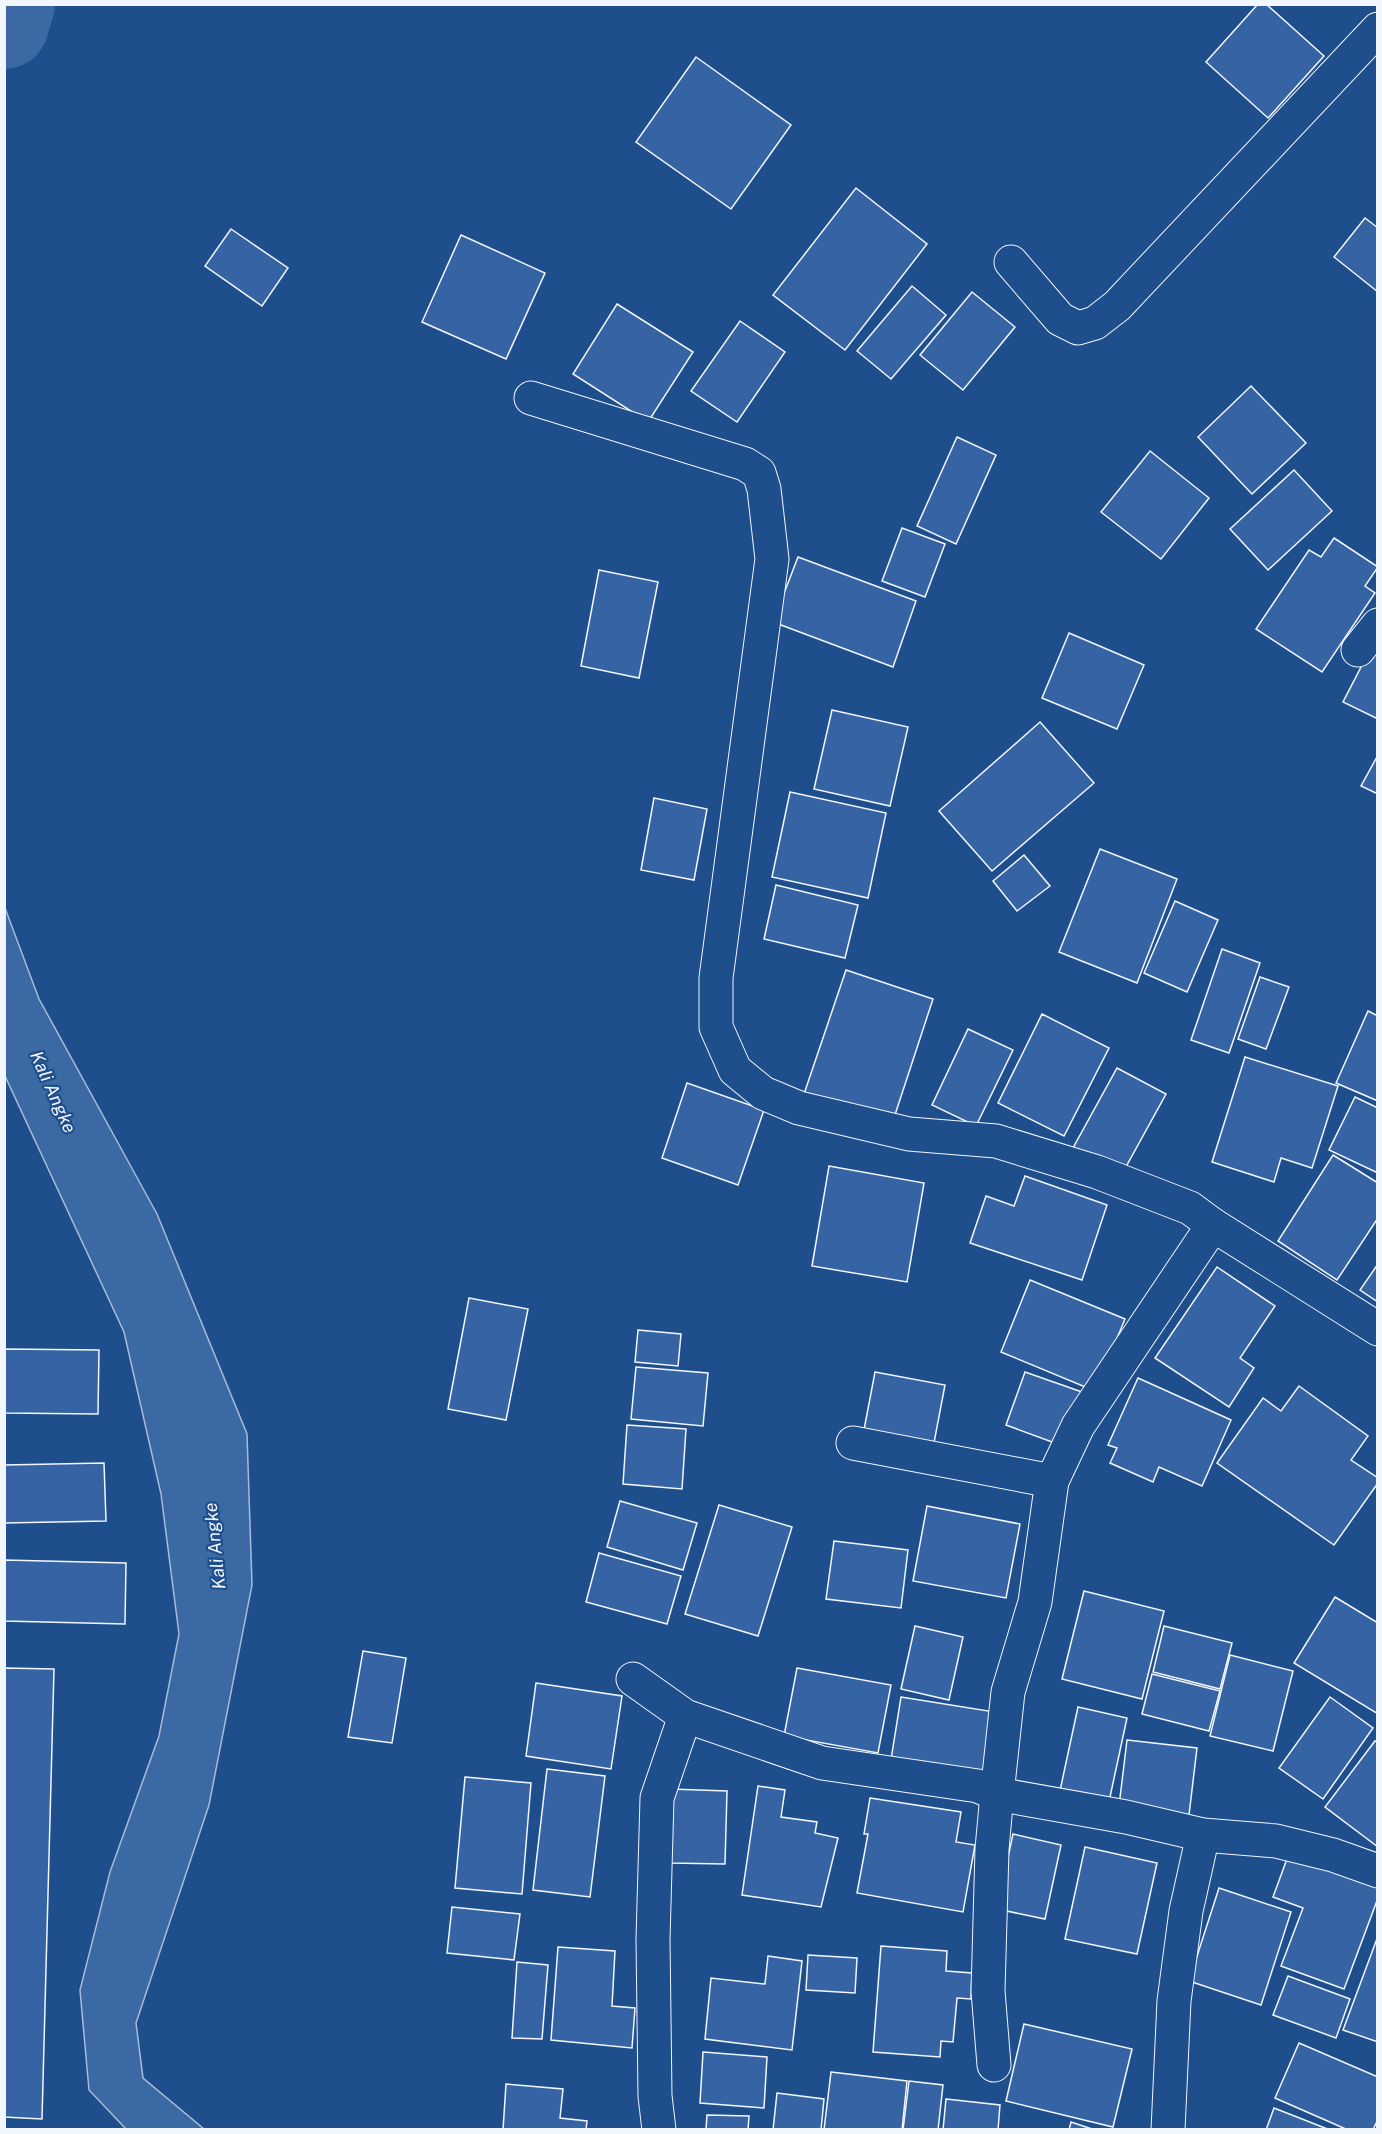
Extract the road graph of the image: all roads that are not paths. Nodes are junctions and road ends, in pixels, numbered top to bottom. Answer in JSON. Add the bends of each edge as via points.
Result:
{"nodes":[{"id":1,"x":1377,"y":30,"type":"edge"},
{"id":2,"x":1011,"y":261,"type":"dead end"},
{"id":3,"x":531,"y":398,"type":"dead end"},
{"id":4,"x":1377,"y":625,"type":"edge"},
{"id":5,"x":1358,"y":650,"type":"dead end"},
{"id":6,"x":1213,"y":1225,"type":"junction"},
{"id":7,"x":1377,"y":1329,"type":"edge"},
{"id":8,"x":853,"y":1443,"type":"dead end"},
{"id":9,"x":1052,"y":1480,"type":"junction"},
{"id":10,"x":633,"y":1679,"type":"dead end"},
{"id":11,"x":685,"y":1716,"type":"junction"},
{"id":12,"x":997,"y":1794,"type":"junction"},
{"id":13,"x":1203,"y":1835,"type":"junction"},
{"id":14,"x":1377,"y":1871,"type":"edge"},
{"id":15,"x":994,"y":2065,"type":"dead end"},
{"id":16,"x":659,"y":2130,"type":"edge"},
{"id":17,"x":1168,"y":2130,"type":"edge"}],
"edges":[{"from":1,"to":2,"type":"street","via":[[1117,306],[1095,323],[1078,328],[1060,319]]},
{"from":3,"to":6,"type":"street","via":[[745,464],[759,473],[764,489],[772,559],[716,978],[716,1027],[735,1070],[763,1093],[799,1108],[909,1134],[996,1141],[1097,1172],[1190,1208]]},
{"from":4,"to":5,"type":"street"},
{"from":6,"to":7,"type":"street"},
{"from":6,"to":9,"type":"street","via":[[1078,1426]]},
{"from":8,"to":9,"type":"street"},
{"from":9,"to":12,"type":"street","via":[[1035,1602],[1008,1692]]},
{"from":10,"to":11,"type":"street"},
{"from":11,"to":12,"type":"street","via":[[822,1763],[978,1786]]},
{"from":11,"to":16,"type":"street","via":[[657,1798],[653,1939]]},
{"from":12,"to":13,"type":"street"},
{"from":12,"to":15,"type":"street","via":[[988,1991]]},
{"from":13,"to":14,"type":"street","via":[[1276,1841],[1334,1855]]},
{"from":13,"to":17,"type":"street","via":[[1186,1911],[1174,2001]]}]}
